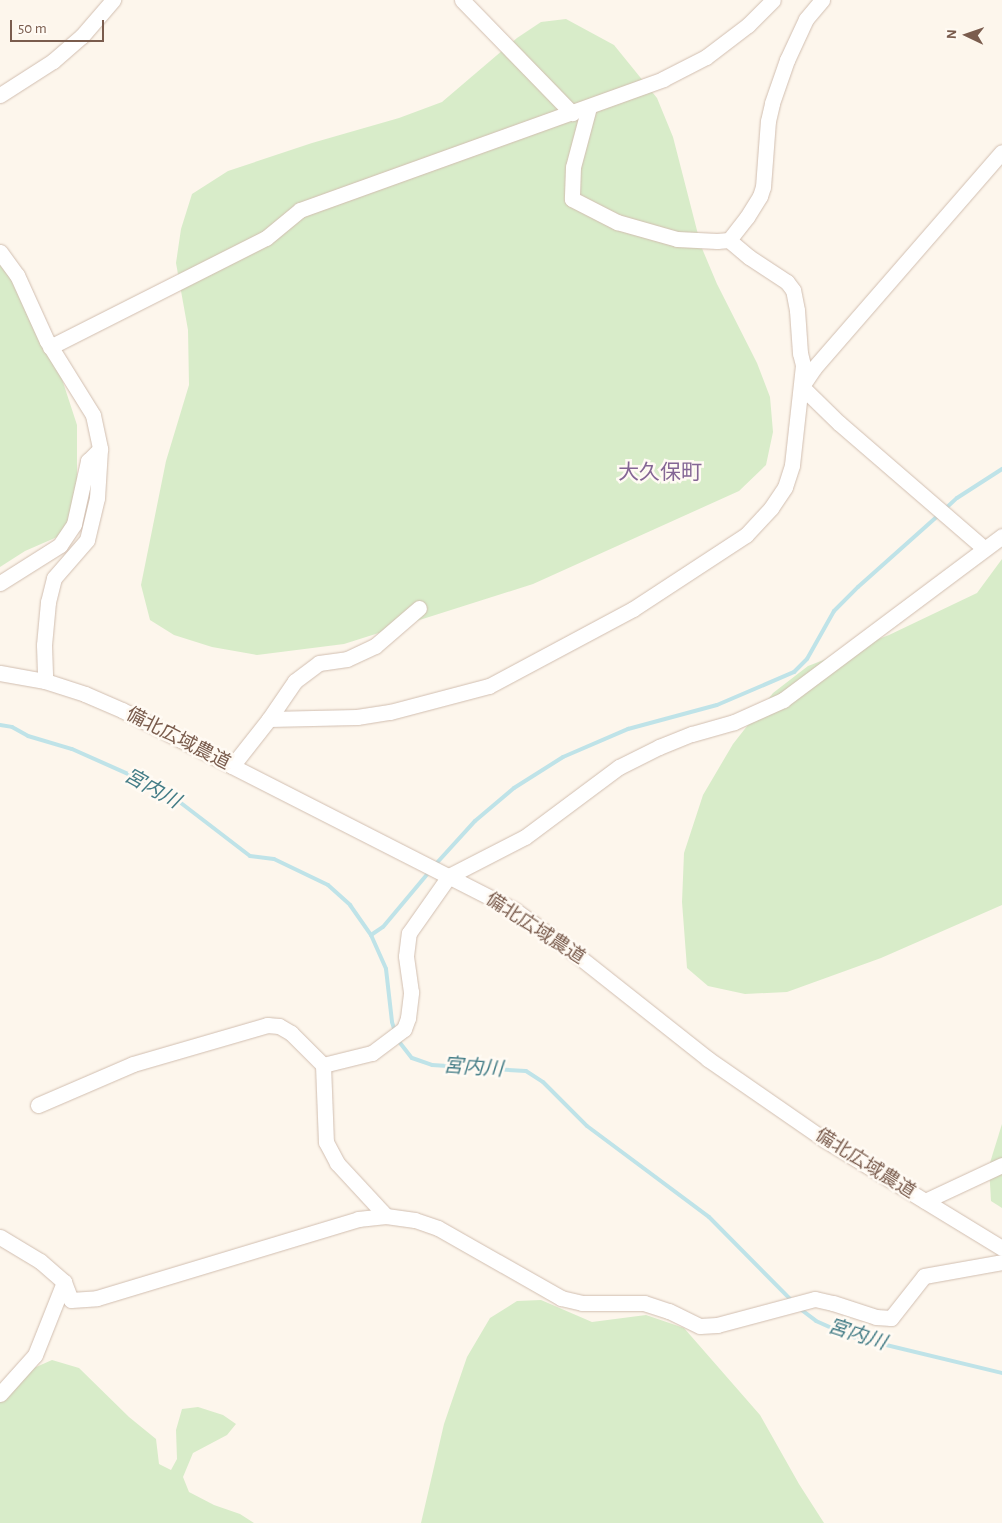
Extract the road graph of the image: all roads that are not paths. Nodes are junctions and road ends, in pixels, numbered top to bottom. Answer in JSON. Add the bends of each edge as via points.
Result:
{"nodes":[{"id":1,"x":113,"y":0,"type":"edge"},
{"id":2,"x":462,"y":0,"type":"edge"},
{"id":3,"x":774,"y":0,"type":"edge"},
{"id":4,"x":822,"y":0,"type":"edge"},
{"id":5,"x":0,"y":95,"type":"edge"},
{"id":6,"x":589,"y":107,"type":"junction"},
{"id":7,"x":572,"y":113,"type":"junction"},
{"id":8,"x":1002,"y":152,"type":"edge"},
{"id":9,"x":729,"y":240,"type":"junction"},
{"id":10,"x":0,"y":252,"type":"edge"},
{"id":11,"x":50,"y":347,"type":"junction"},
{"id":12,"x":802,"y":387,"type":"junction"},
{"id":13,"x":100,"y":449,"type":"junction"},
{"id":14,"x":1002,"y":536,"type":"edge"},
{"id":15,"x":984,"y":548,"type":"junction"},
{"id":16,"x":0,"y":583,"type":"edge"},
{"id":17,"x":419,"y":608,"type":"dead end"},
{"id":18,"x":0,"y":673,"type":"edge"},
{"id":19,"x":45,"y":681,"type":"junction"},
{"id":20,"x":269,"y":719,"type":"junction"},
{"id":21,"x":232,"y":766,"type":"junction"},
{"id":22,"x":449,"y":876,"type":"junction"},
{"id":23,"x":323,"y":1066,"type":"junction"},
{"id":24,"x":38,"y":1105,"type":"dead end"},
{"id":25,"x":1002,"y":1164,"type":"edge"},
{"id":26,"x":924,"y":1201,"type":"junction"},
{"id":27,"x":386,"y":1216,"type":"junction"},
{"id":28,"x":0,"y":1237,"type":"edge"},
{"id":29,"x":1001,"y":1257,"type":"edge"},
{"id":30,"x":64,"y":1282,"type":"junction"},
{"id":31,"x":0,"y":1394,"type":"edge"}],
"edges":[{"from":1,"to":5,"type":"street","via":[[82,36],[53,62]]},
{"from":2,"to":7,"type":"street"},
{"from":3,"to":6,"type":"street","via":[[706,57],[663,79]]},
{"from":4,"to":9,"type":"street","via":[[806,19],[772,102],[760,196]]},
{"from":6,"to":7,"type":"street"},
{"from":6,"to":9,"type":"street","via":[[574,167],[572,199],[617,222],[677,239]]},
{"from":7,"to":11,"type":"street","via":[[300,210],[266,238]]},
{"from":8,"to":12,"type":"street","via":[[814,368]]},
{"from":9,"to":12,"type":"street","via":[[787,282],[793,290],[803,365]]},
{"from":10,"to":11,"type":"street","via":[[18,275]]},
{"from":11,"to":13,"type":"street","via":[[94,415]]},
{"from":12,"to":15,"type":"street"},
{"from":12,"to":20,"type":"street","via":[[792,465],[785,487],[771,508],[746,535],[650,599],[489,686],[390,712],[357,717]]},
{"from":13,"to":16,"type":"street","via":[[88,461],[74,524],[60,545]]},
{"from":13,"to":19,"type":"street","via":[[97,498],[87,540],[54,578],[48,602]]},
{"from":14,"to":15,"type":"street"},
{"from":15,"to":22,"type":"street","via":[[783,700],[734,722],[659,747],[619,767],[525,837]]},
{"from":17,"to":20,"type":"street","via":[[375,646],[347,659],[319,664],[295,680]]},
{"from":18,"to":19,"type":"street","name":"備北広域農道"},
{"from":19,"to":21,"type":"street","name":"備北広域農道","via":[[122,710]]},
{"from":20,"to":21,"type":"street"},
{"from":21,"to":22,"type":"street","name":"備北広域農道"},
{"from":22,"to":23,"type":"street","via":[[409,933],[406,956],[411,992],[404,1029],[372,1053]]},
{"from":22,"to":26,"type":"street","name":"備北広域農道","via":[[516,912],[573,952],[708,1060],[825,1140]]},
{"from":23,"to":24,"type":"street","via":[[292,1033],[279,1026],[267,1025],[133,1064]]},
{"from":23,"to":27,"type":"street","via":[[326,1142],[337,1163]]},
{"from":25,"to":26,"type":"street"},
{"from":26,"to":29,"type":"street","name":"備北広域農道"},
{"from":27,"to":29,"type":"street","via":[[415,1220],[438,1228],[561,1298],[582,1302],[644,1303],[700,1326],[717,1325],[815,1300],[891,1318],[924,1276]]},
{"from":27,"to":30,"type":"street","via":[[358,1219],[97,1298],[71,1300]]},
{"from":28,"to":30,"type":"street","via":[[40,1261]]},
{"from":30,"to":31,"type":"street","via":[[35,1355]]}]}
